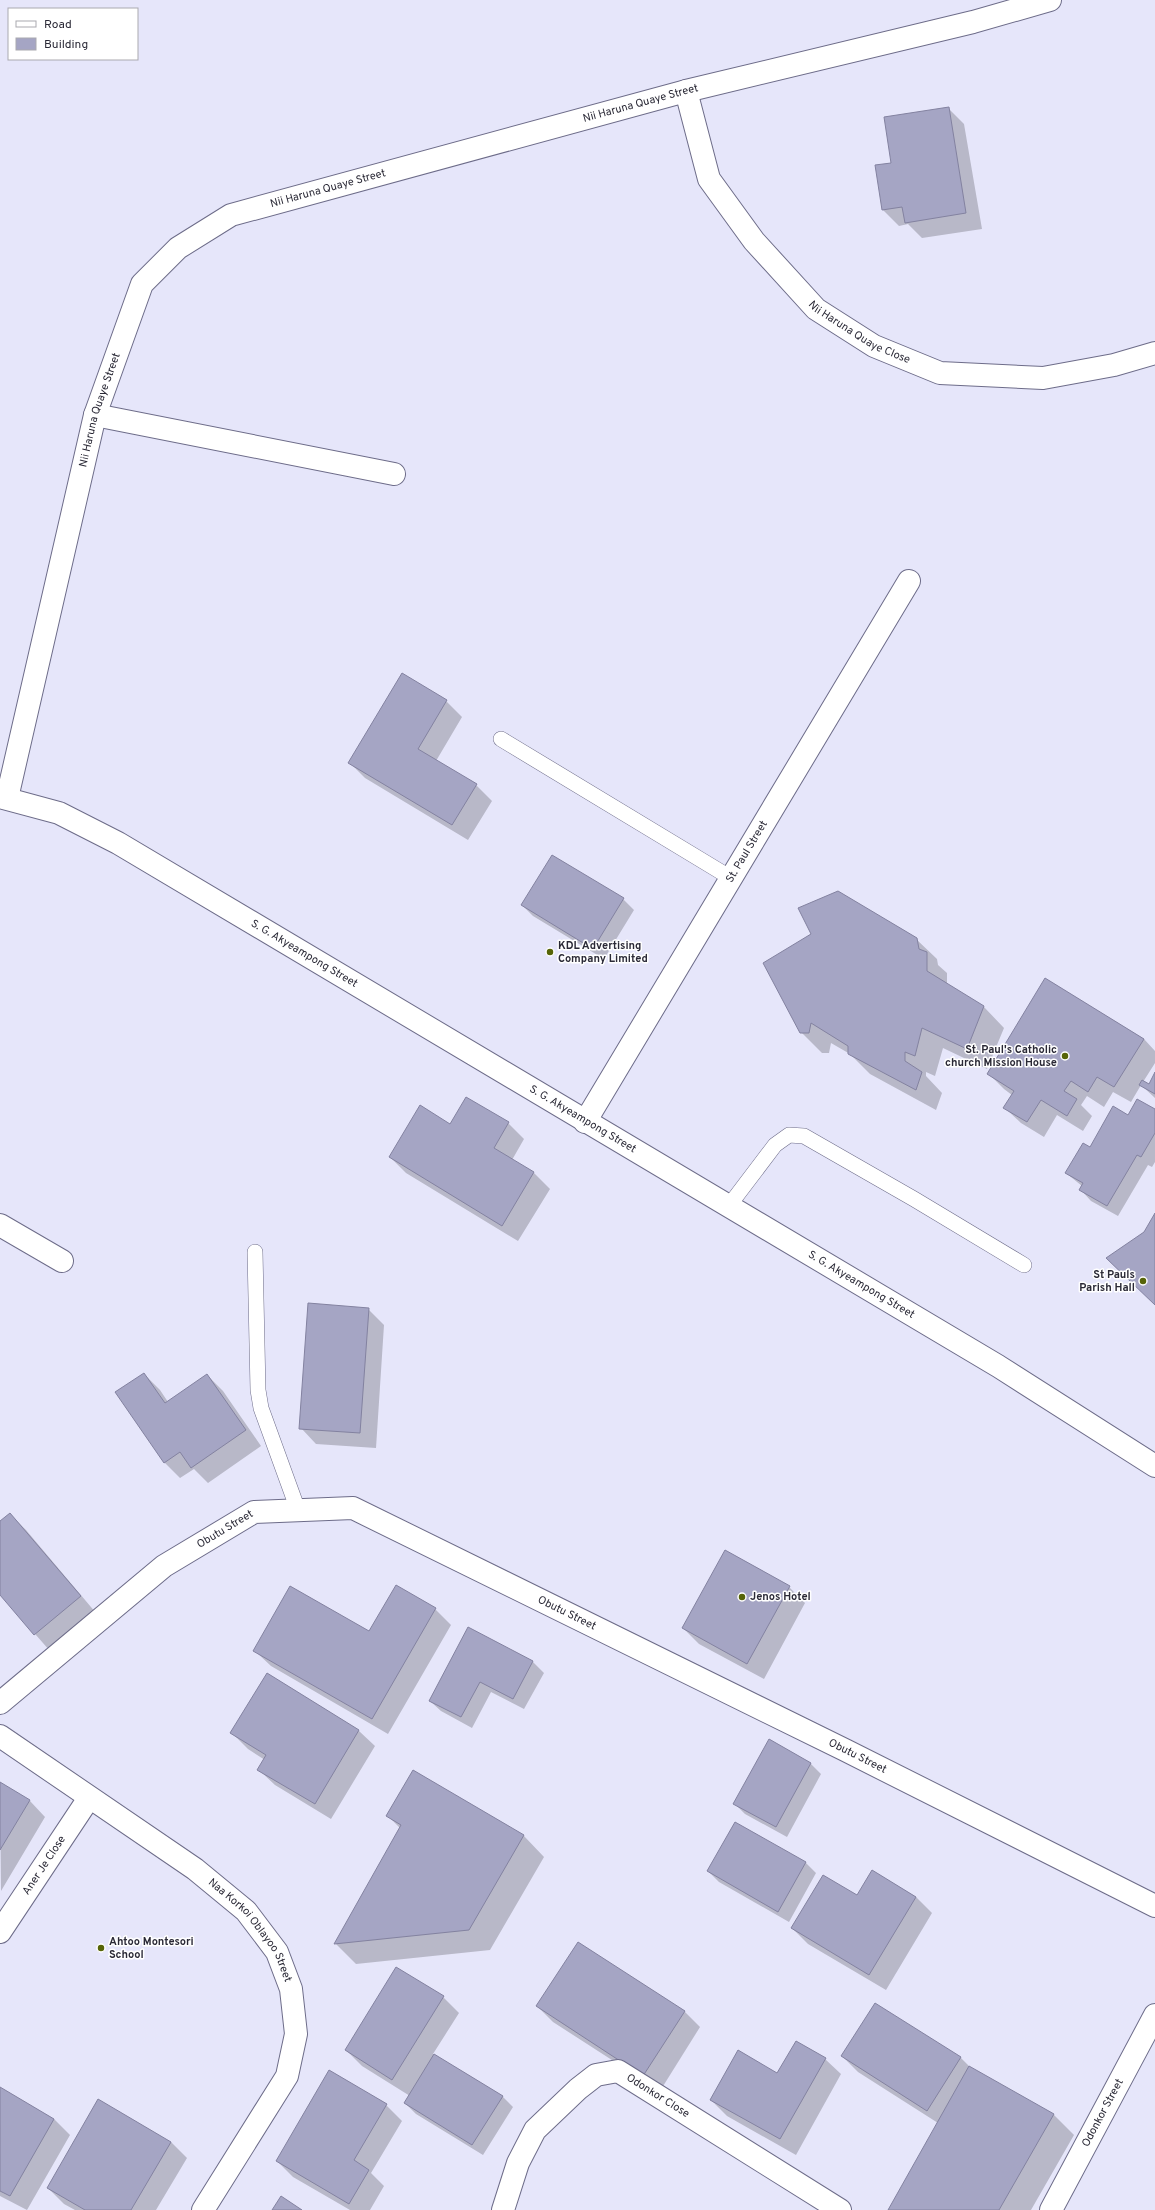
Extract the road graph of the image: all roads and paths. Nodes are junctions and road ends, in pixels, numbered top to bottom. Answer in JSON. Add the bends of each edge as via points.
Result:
{"nodes":[{"id":1,"x":1050,"y":0,"type":"edge"},
{"id":2,"x":686,"y":91,"type":"junction"},
{"id":3,"x":1155,"y":353,"type":"edge"},
{"id":4,"x":95,"y":415,"type":"junction"},
{"id":5,"x":394,"y":474,"type":"dead end"},
{"id":6,"x":909,"y":581,"type":"dead end"},
{"id":7,"x":501,"y":740,"type":"dead end"},
{"id":8,"x":4,"y":797,"type":"edge"},
{"id":9,"x":731,"y":878,"type":"junction"},
{"id":10,"x":585,"y":1122,"type":"junction"},
{"id":11,"x":728,"y":1207,"type":"junction"},
{"id":12,"x":0,"y":1225,"type":"edge"},
{"id":13,"x":254,"y":1252,"type":"dead end"},
{"id":14,"x":62,"y":1261,"type":"dead end"},
{"id":15,"x":1024,"y":1265,"type":"dead end"},
{"id":16,"x":1155,"y":1466,"type":"edge"},
{"id":17,"x":298,"y":1510,"type":"junction"},
{"id":18,"x":0,"y":1703,"type":"edge"},
{"id":19,"x":0,"y":1736,"type":"edge"},
{"id":20,"x":89,"y":1798,"type":"junction"},
{"id":21,"x":1155,"y":1906,"type":"edge"},
{"id":22,"x":0,"y":1932,"type":"edge"},
{"id":23,"x":1155,"y":2016,"type":"edge"},
{"id":24,"x":203,"y":2210,"type":"edge"},
{"id":25,"x":503,"y":2210,"type":"edge"},
{"id":26,"x":840,"y":2210,"type":"edge"},
{"id":27,"x":1051,"y":2210,"type":"edge"}],
"edges":[{"from":1,"to":2,"type":"street","name":"Nii Haruna Quaye Street","via":[[973,22]]},
{"from":2,"to":3,"type":"street","name":"Nii Haruna Quaye Close","via":[[709,179],[754,241],[816,309],[874,346],[940,373],[1043,378]]},
{"from":2,"to":4,"type":"street","name":"Nii Haruna Quaye Street","via":[[231,215],[178,248],[142,284]]},
{"from":4,"to":5,"type":"street"},
{"from":4,"to":8,"type":"street","name":"Nii Haruna Quaye Street"},
{"from":6,"to":9,"type":"street","name":"St. Paul Street"},
{"from":7,"to":9,"type":"lane"},
{"from":8,"to":10,"type":"street","name":"S. G. Akyeampong Street","via":[[59,814],[118,843]]},
{"from":9,"to":10,"type":"street","name":"St. Paul Street"},
{"from":10,"to":11,"type":"street","name":"S. G. Akyeampong Street"},
{"from":11,"to":15,"type":"lane","via":[[775,1145],[789,1135],[804,1136]]},
{"from":11,"to":16,"type":"street","name":"S. G. Akyeampong Street","via":[[998,1366]]},
{"from":12,"to":14,"type":"street"},
{"from":13,"to":17,"type":"lane","via":[[258,1390],[261,1408]]},
{"from":17,"to":18,"type":"street","name":"Obutu Street","via":[[254,1512],[164,1566]]},
{"from":17,"to":21,"type":"street","name":"Obutu Street","via":[[353,1508],[838,1746]]},
{"from":19,"to":20,"type":"street","name":"Naa Korkoi Oblayoo Street"},
{"from":20,"to":22,"type":"street","name":"Aner Je Close"},
{"from":20,"to":24,"type":"street","name":"Naa Korkoi Oblayoo Street","via":[[195,1869],[246,1911],[277,1952],[291,1988],[296,2034],[288,2076]]},
{"from":23,"to":27,"type":"street","name":"Odonkor Street"},
{"from":25,"to":26,"type":"street","name":"Odonkor Close","via":[[518,2163],[535,2130],[596,2075],[618,2070]]}]}
